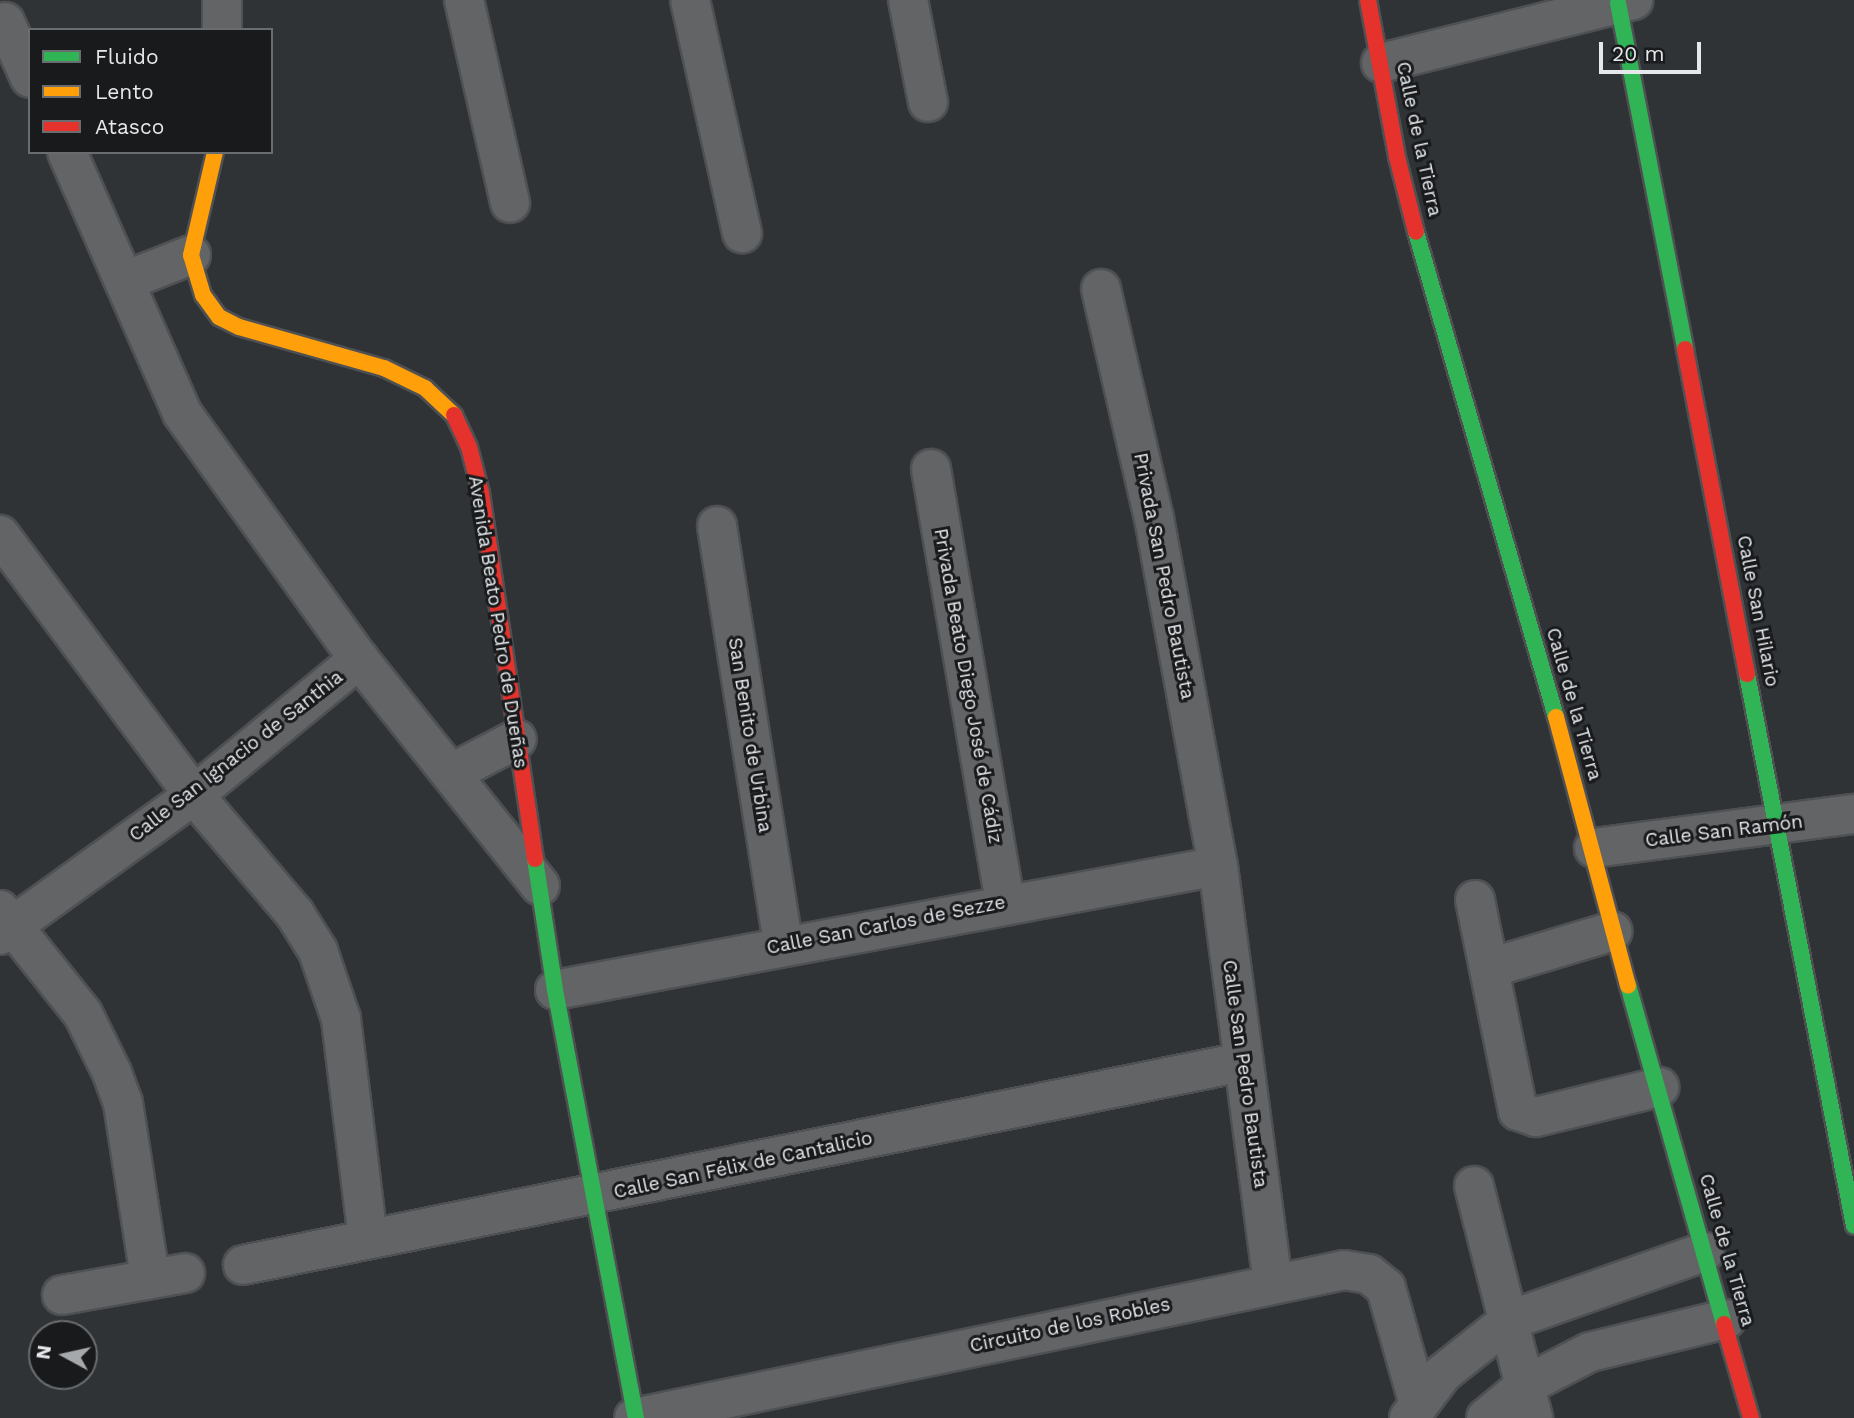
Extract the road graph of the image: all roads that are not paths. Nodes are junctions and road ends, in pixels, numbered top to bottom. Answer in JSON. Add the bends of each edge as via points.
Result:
{"nodes":[{"id":1,"x":222,"y":0,"type":"edge"},
{"id":2,"x":464,"y":0,"type":"edge"},
{"id":3,"x":690,"y":0,"type":"edge"},
{"id":4,"x":908,"y":0,"type":"edge"},
{"id":5,"x":1368,"y":0,"type":"edge"},
{"id":6,"x":1626,"y":2,"type":"edge"},
{"id":7,"x":8,"y":17,"type":"edge"},
{"id":8,"x":222,"y":28,"type":"edge"},
{"id":9,"x":1381,"y":63,"type":"junction"},
{"id":10,"x":28,"y":72,"type":"edge"},
{"id":11,"x":928,"y":102,"type":"dead end"},
{"id":12,"x":68,"y":154,"type":"edge"},
{"id":13,"x":215,"y":154,"type":"edge"},
{"id":14,"x":510,"y":203,"type":"dead end"},
{"id":15,"x":742,"y":233,"type":"dead end"},
{"id":16,"x":191,"y":254,"type":"junction"},
{"id":17,"x":125,"y":281,"type":"junction"},
{"id":18,"x":1101,"y":289,"type":"dead end"},
{"id":19,"x":931,"y":469,"type":"dead end"},
{"id":20,"x":717,"y":526,"type":"dead end"},
{"id":21,"x":0,"y":535,"type":"edge"},
{"id":22,"x":359,"y":659,"type":"junction"},
{"id":23,"x":517,"y":739,"type":"junction"},
{"id":24,"x":452,"y":773,"type":"junction"},
{"id":25,"x":194,"y":795,"type":"junction"},
{"id":26,"x":1854,"y":814,"type":"edge"},
{"id":27,"x":1779,"y":825,"type":"junction"},
{"id":28,"x":1594,"y":848,"type":"junction"},
{"id":29,"x":1218,"y":866,"type":"junction"},
{"id":30,"x":540,"y":886,"type":"junction"},
{"id":31,"x":1475,"y":900,"type":"dead end"},
{"id":32,"x":1005,"y":902,"type":"junction"},
{"id":33,"x":4,"y":924,"type":"edge"},
{"id":34,"x":1613,"y":931,"type":"junction"},
{"id":35,"x":783,"y":944,"type":"junction"},
{"id":36,"x":1490,"y":968,"type":"junction"},
{"id":37,"x":555,"y":990,"type":"junction"},
{"id":38,"x":1242,"y":1062,"type":"junction"},
{"id":39,"x":1659,"y":1087,"type":"junction"},
{"id":40,"x":1474,"y":1186,"type":"dead end"},
{"id":41,"x":593,"y":1195,"type":"junction"},
{"id":42,"x":1854,"y":1226,"type":"edge"},
{"id":43,"x":368,"y":1238,"type":"junction"},
{"id":44,"x":1704,"y":1252,"type":"junction"},
{"id":45,"x":243,"y":1265,"type":"dead end"},
{"id":46,"x":1273,"y":1282,"type":"junction"},
{"id":47,"x":62,"y":1296,"type":"dead end"},
{"id":48,"x":1726,"y":1318,"type":"junction"},
{"id":49,"x":1510,"y":1320,"type":"junction"},
{"id":50,"x":1529,"y":1402,"type":"edge"},
{"id":51,"x":1413,"y":1410,"type":"edge"},
{"id":52,"x":635,"y":1418,"type":"edge"},
{"id":53,"x":1486,"y":1418,"type":"edge"},
{"id":54,"x":1751,"y":1418,"type":"edge"}],
"edges":[{"from":1,"to":8,"type":"street"},
{"from":2,"to":14,"type":"street"},
{"from":3,"to":15,"type":"street"},
{"from":4,"to":11,"type":"street"},
{"from":5,"to":9,"type":"street","name":"Calle de la Tierra"},
{"from":6,"to":9,"type":"street"},
{"from":6,"to":27,"type":"street","name":"Calle San Hilario"},
{"from":7,"to":10,"type":"street"},
{"from":9,"to":28,"type":"street","name":"Calle de la Tierra","via":[[1397,157],[1427,273]]},
{"from":12,"to":17,"type":"street","name":"Avenida Beato Pedro de Dueñas"},
{"from":13,"to":16,"type":"street","name":"Avenida Beato Pedro de Dueñas"},
{"from":16,"to":17,"type":"street"},
{"from":16,"to":23,"type":"street","name":"Avenida Beato Pedro de Dueñas","via":[[203,295],[219,317],[239,327],[383,368],[425,388],[453,413],[469,447],[481,493]]},
{"from":17,"to":22,"type":"street","name":"Avenida Beato Pedro de Dueñas","via":[[182,414]]},
{"from":18,"to":29,"type":"street","name":"Privada San Pedro Bautista","via":[[1154,518]]},
{"from":19,"to":32,"type":"street","name":"Privada Beato Diego José de Cádiz"},
{"from":20,"to":35,"type":"street","name":"San Benito de Urbina"},
{"from":21,"to":25,"type":"street"},
{"from":22,"to":24,"type":"street","name":"Avenida Beato Pedro de Dueñas"},
{"from":22,"to":25,"type":"street","name":"Calle San Ignacio de Santhia"},
{"from":23,"to":24,"type":"street"},
{"from":23,"to":30,"type":"street","name":"Avenida Beato Pedro de Dueñas"},
{"from":24,"to":30,"type":"street","name":"Avenida Beato Pedro de Dueñas"},
{"from":25,"to":33,"type":"street","name":"Calle San Ignacio de Santhia"},
{"from":25,"to":43,"type":"street","via":[[295,914],[332,986],[341,1019]]},
{"from":26,"to":27,"type":"street","name":"Calle San Ramón"},
{"from":27,"to":28,"type":"street","name":"Calle San Ramón"},
{"from":27,"to":42,"type":"street","name":"Calle San Hilario"},
{"from":28,"to":34,"type":"street","name":"Calle de la Tierra"},
{"from":29,"to":32,"type":"street","name":"Calle San Carlos de Sezze"},
{"from":29,"to":38,"type":"street","name":"Calle San Pedro Bautista"},
{"from":30,"to":37,"type":"street","name":"Avenida Beato Pedro de Dueñas"},
{"from":31,"to":36,"type":"street"},
{"from":32,"to":35,"type":"street","name":"Calle San Carlos de Sezze"},
{"from":33,"to":47,"type":"street","via":[[83,1014],[112,1073],[168,1275]]},
{"from":34,"to":36,"type":"street"},
{"from":34,"to":39,"type":"street","name":"Calle de la Tierra"},
{"from":35,"to":37,"type":"street","name":"Calle San Carlos de Sezze"},
{"from":36,"to":39,"type":"street","via":[[1518,1111],[1535,1117]]},
{"from":37,"to":41,"type":"street","name":"Avenida Beato Pedro de Dueñas"},
{"from":38,"to":41,"type":"street","name":"Calle San Félix de Cantalicio"},
{"from":38,"to":46,"type":"street","name":"Calle San Pedro Bautista"},
{"from":39,"to":44,"type":"street","name":"Calle de la Tierra"},
{"from":40,"to":49,"type":"street"},
{"from":41,"to":43,"type":"street","name":"Calle San Félix de Cantalicio"},
{"from":41,"to":52,"type":"street","name":"Avenida Beato Pedro de Dueñas"},
{"from":43,"to":45,"type":"street","name":"Calle San Félix de Cantalicio"},
{"from":44,"to":48,"type":"street","name":"Calle de la Tierra"},
{"from":44,"to":49,"type":"street"},
{"from":46,"to":51,"type":"street","name":"Circuito de los Robles","via":[[1344,1270],[1369,1274],[1386,1288]]},
{"from":46,"to":52,"type":"street","name":"Circuito de los Robles"},
{"from":48,"to":50,"type":"street","via":[[1590,1352]]},
{"from":48,"to":54,"type":"street","name":"Calle de la Tierra"},
{"from":49,"to":50,"type":"street"},
{"from":49,"to":51,"type":"street","via":[[1470,1349]]},
{"from":50,"to":53,"type":"street"}]}
